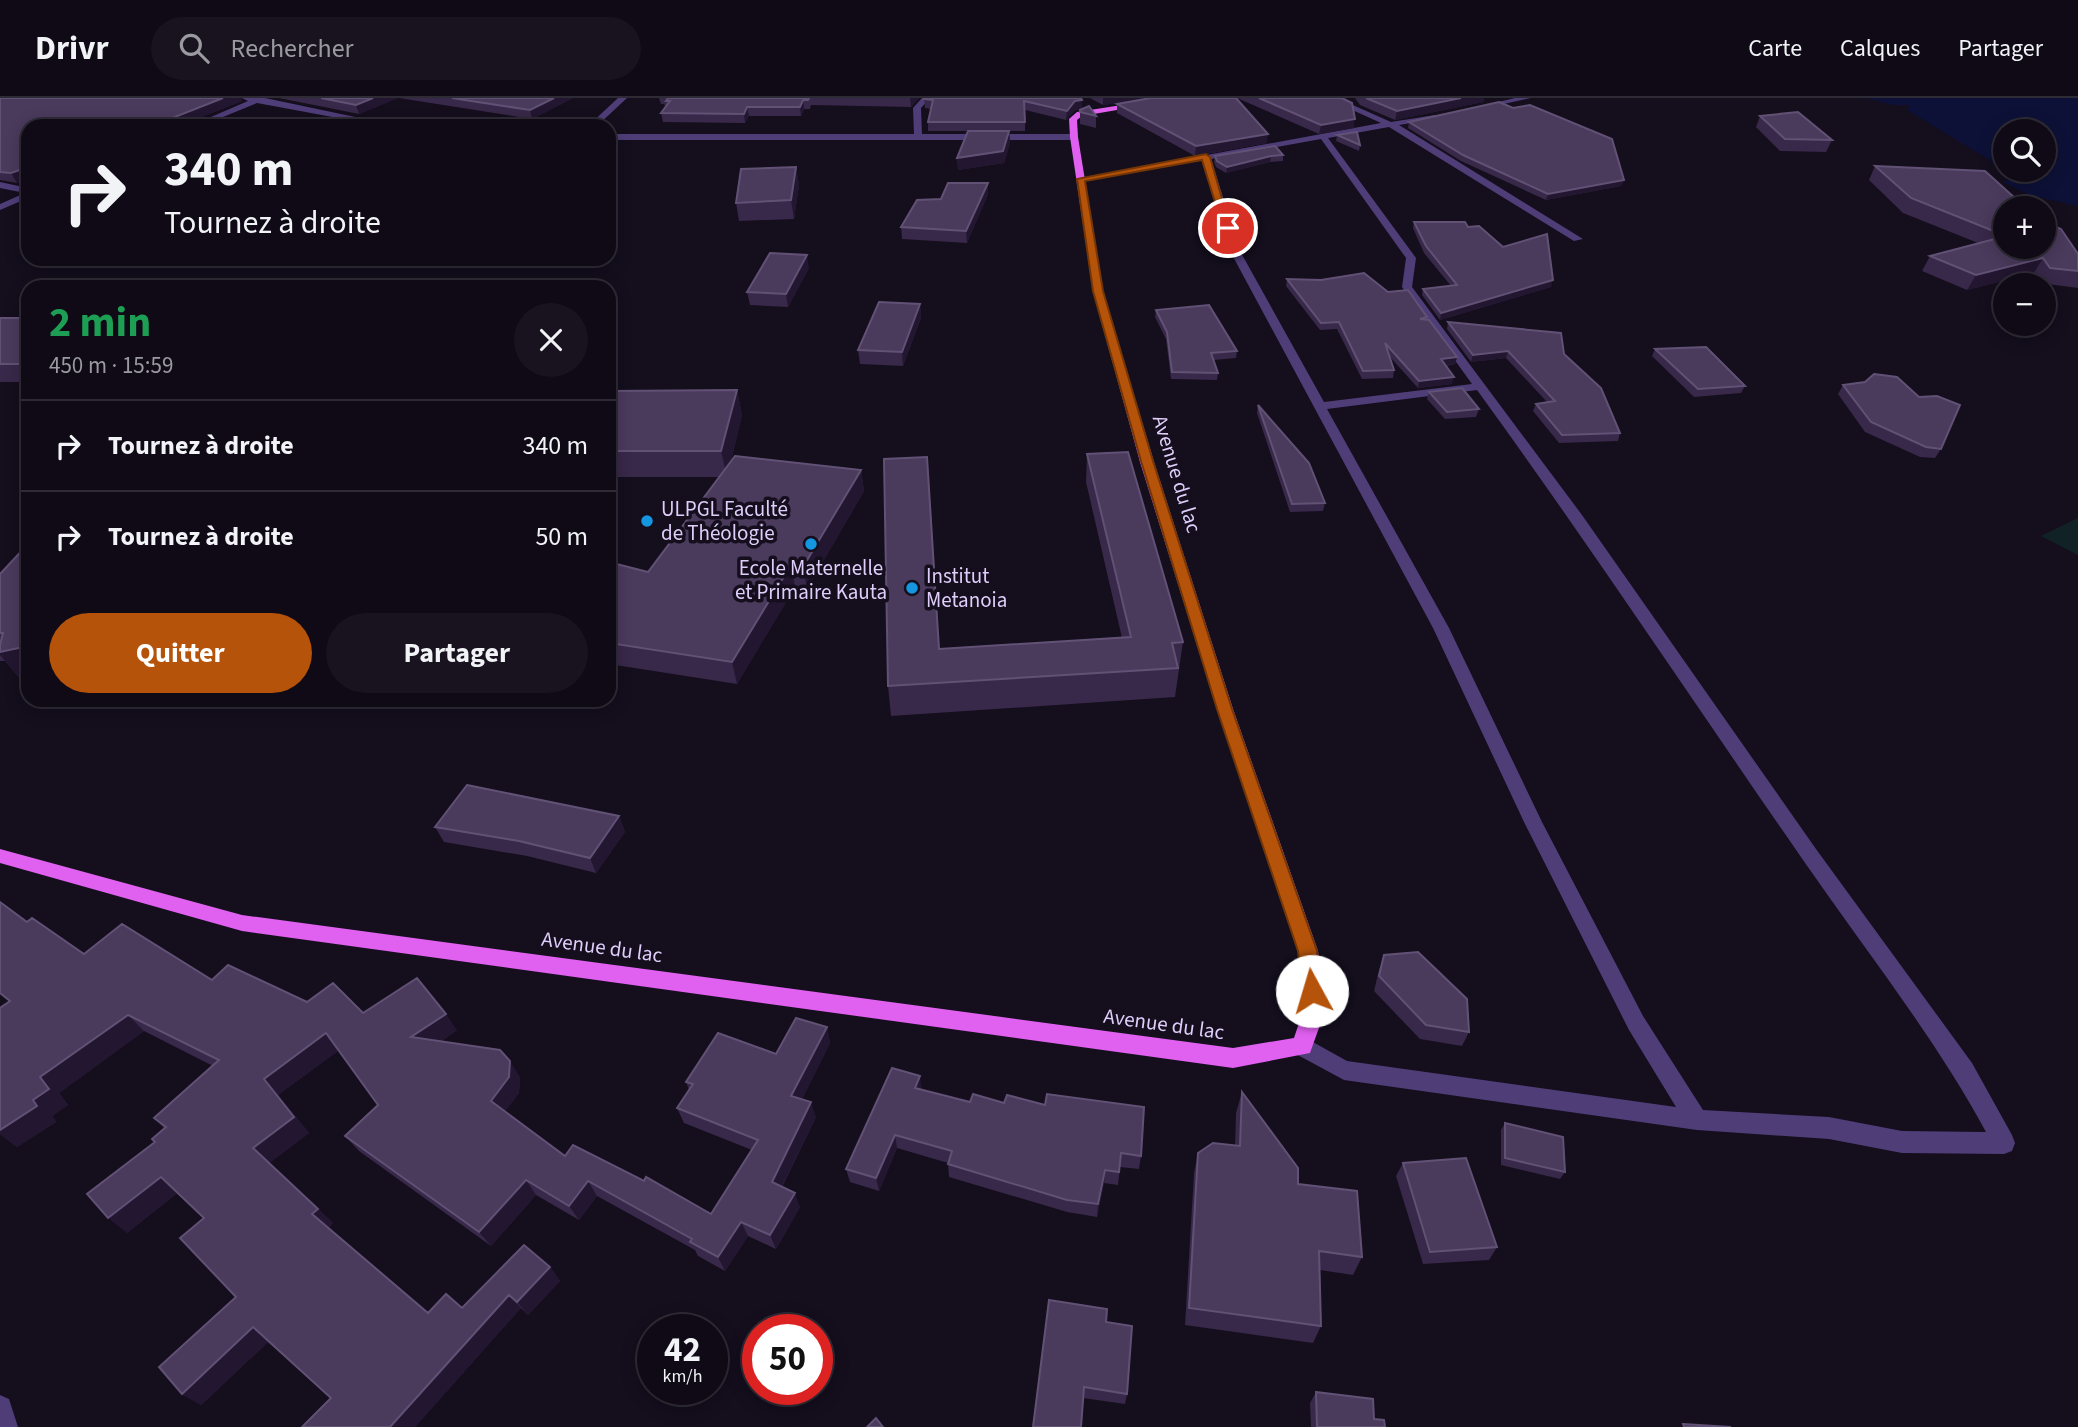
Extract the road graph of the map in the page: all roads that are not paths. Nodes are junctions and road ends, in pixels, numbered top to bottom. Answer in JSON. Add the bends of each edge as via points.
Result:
{"nodes":[{"id":1,"x":246,"y":98,"type":"edge"},
{"id":2,"x":624,"y":98,"type":"edge"},
{"id":3,"x":926,"y":98,"type":"edge"},
{"id":4,"x":1183,"y":98,"type":"edge"},
{"id":5,"x":1330,"y":98,"type":"edge"},
{"id":6,"x":1527,"y":98,"type":"edge"},
{"id":7,"x":259,"y":99,"type":"edge"},
{"id":8,"x":1469,"y":109,"type":"edge"},
{"id":9,"x":1444,"y":115,"type":"edge"},
{"id":10,"x":211,"y":119,"type":"edge"},
{"id":11,"x":359,"y":119,"type":"edge"},
{"id":12,"x":600,"y":119,"type":"edge"},
{"id":13,"x":1394,"y":126,"type":"junction"},
{"id":14,"x":616,"y":136,"type":"edge"},
{"id":15,"x":918,"y":137,"type":"junction"},
{"id":16,"x":1074,"y":137,"type":"junction"},
{"id":17,"x":1324,"y":138,"type":"junction"},
{"id":18,"x":1206,"y":157,"type":"junction"},
{"id":19,"x":1081,"y":179,"type":"junction"},
{"id":20,"x":0,"y":185,"type":"edge"},
{"id":21,"x":21,"y":191,"type":"edge"},
{"id":22,"x":21,"y":196,"type":"edge"},
{"id":23,"x":0,"y":207,"type":"edge"},
{"id":24,"x":1578,"y":239,"type":"dead end"},
{"id":25,"x":1482,"y":386,"type":"junction"},
{"id":26,"x":1319,"y":406,"type":"junction"},
{"id":27,"x":0,"y":856,"type":"edge"},
{"id":28,"x":1302,"y":1046,"type":"junction"},
{"id":29,"x":1697,"y":1120,"type":"junction"},
{"id":30,"x":0,"y":1408,"type":"edge"},
{"id":31,"x":5,"y":1427,"type":"edge"}],
"edges":[{"from":1,"to":7,"type":"street"},
{"from":2,"to":12,"type":"street"},
{"from":3,"to":15,"type":"street","via":[[917,108]]},
{"from":4,"to":16,"type":"main road","via":[[1080,114],[1073,119]]},
{"from":5,"to":13,"type":"street"},
{"from":6,"to":8,"type":"street"},
{"from":7,"to":10,"type":"street"},
{"from":7,"to":11,"type":"street"},
{"from":9,"to":13,"type":"street"},
{"from":13,"to":17,"type":"street"},
{"from":13,"to":24,"type":"street"},
{"from":14,"to":15,"type":"street"},
{"from":15,"to":16,"type":"street"},
{"from":16,"to":19,"type":"main road","name":"Avenue du lac"},
{"from":17,"to":18,"type":"street"},
{"from":17,"to":25,"type":"street","via":[[1411,258],[1407,286]]},
{"from":18,"to":19,"type":"street"},
{"from":18,"to":26,"type":"street","via":[[1235,251]]},
{"from":19,"to":28,"type":"main road","name":"Avenue du lac","via":[[1098,291],[1147,461],[1308,951],[1314,1011]]},
{"from":20,"to":21,"type":"street"},
{"from":22,"to":23,"type":"street"},
{"from":25,"to":26,"type":"street"},
{"from":25,"to":29,"type":"street","via":[[1964,1069],[2004,1143],[1902,1142],[1829,1128]]},
{"from":26,"to":29,"type":"street","via":[[1441,628],[1636,1023]]},
{"from":27,"to":28,"type":"main road","name":"Avenue du lac","via":[[242,923],[1233,1058]]},
{"from":28,"to":29,"type":"street","via":[[1344,1070]]},
{"from":30,"to":31,"type":"street"}]}
